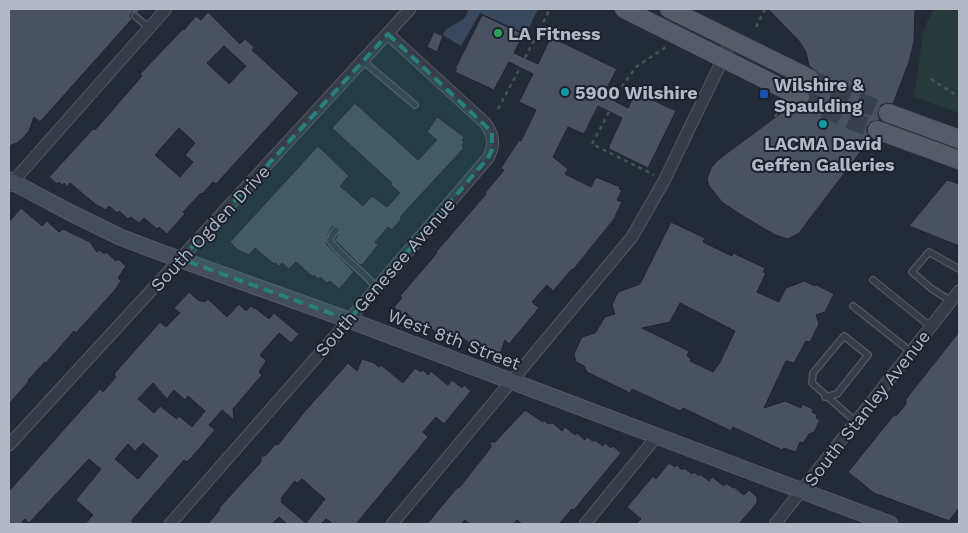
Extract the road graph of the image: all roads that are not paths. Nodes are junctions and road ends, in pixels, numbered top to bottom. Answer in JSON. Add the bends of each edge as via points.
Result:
{"nodes":[{"id":1,"x":166,"y":9,"type":"edge"},
{"id":2,"x":410,"y":9,"type":"edge"},
{"id":3,"x":624,"y":9,"type":"edge"},
{"id":4,"x":669,"y":9,"type":"edge"},
{"id":5,"x":135,"y":16,"type":"dead end"},
{"id":6,"x":149,"y":28,"type":"junction"},
{"id":7,"x":388,"y":34,"type":"junction"},
{"id":8,"x":732,"y":40,"type":"junction"},
{"id":9,"x":723,"y":58,"type":"junction"},
{"id":10,"x":363,"y":61,"type":"junction"},
{"id":11,"x":809,"y":78,"type":"tunnel mouth"},
{"id":12,"x":800,"y":97,"type":"tunnel mouth"},
{"id":13,"x":415,"y":105,"type":"dead end"},
{"id":14,"x":888,"y":113,"type":"tunnel mouth"},
{"id":15,"x":877,"y":130,"type":"tunnel mouth"},
{"id":16,"x":959,"y":139,"type":"edge"},
{"id":17,"x":959,"y":160,"type":"edge"},
{"id":18,"x":10,"y":182,"type":"edge"},
{"id":19,"x":336,"y":230,"type":"dead end"},
{"id":20,"x":182,"y":259,"type":"junction"},
{"id":21,"x":959,"y":269,"type":"edge"},
{"id":22,"x":873,"y":280,"type":"dead end"},
{"id":23,"x":377,"y":288,"type":"junction"},
{"id":24,"x":959,"y":291,"type":"edge"},
{"id":25,"x":951,"y":302,"type":"junction"},
{"id":26,"x":853,"y":306,"type":"dead end"},
{"id":27,"x":349,"y":320,"type":"junction"},
{"id":28,"x":931,"y":327,"type":"junction"},
{"id":29,"x":911,"y":352,"type":"junction"},
{"id":30,"x":512,"y":381,"type":"junction"},
{"id":31,"x":825,"y":396,"type":"junction"},
{"id":32,"x":856,"y":422,"type":"junction"},
{"id":33,"x":657,"y":436,"type":"junction"},
{"id":34,"x":9,"y":446,"type":"edge"},
{"id":35,"x":802,"y":491,"type":"junction"},
{"id":36,"x":170,"y":524,"type":"edge"},
{"id":37,"x":392,"y":524,"type":"edge"},
{"id":38,"x":586,"y":524,"type":"edge"},
{"id":39,"x":775,"y":524,"type":"edge"},
{"id":40,"x":890,"y":524,"type":"edge"}],
"edges":[{"from":1,"to":6,"type":"street"},
{"from":2,"to":7,"type":"street","name":"South Ogden Drive"},
{"from":3,"to":9,"type":"main road"},
{"from":4,"to":8,"type":"main road"},
{"from":5,"to":6,"type":"lane"},
{"from":6,"to":18,"type":"street"},
{"from":7,"to":10,"type":"street","name":"South Ogden Drive"},
{"from":7,"to":23,"type":"street","name":"South Genesee Avenue","via":[[485,123],[492,132],[493,142],[488,158]]},
{"from":8,"to":9,"type":"street"},
{"from":8,"to":11,"type":"main road"},
{"from":9,"to":12,"type":"main road"},
{"from":9,"to":30,"type":"street","via":[[664,180],[632,237]]},
{"from":10,"to":13,"type":"lane"},
{"from":10,"to":20,"type":"street","name":"South Ogden Drive"},
{"from":14,"to":16,"type":"main road"},
{"from":15,"to":17,"type":"main road"},
{"from":18,"to":20,"type":"street","name":"West 8th Street","via":[[120,237]]},
{"from":19,"to":23,"type":"lane","via":[[330,241],[340,255],[364,273]]},
{"from":20,"to":27,"type":"street","name":"West 8th Street"},
{"from":20,"to":34,"type":"street","name":"South Ogden Drive"},
{"from":21,"to":25,"type":"lane","via":[[929,252],[912,272]]},
{"from":22,"to":28,"type":"lane"},
{"from":23,"to":27,"type":"street","name":"South Genesee Avenue"},
{"from":24,"to":25,"type":"street","name":"South Stanley Avenue"},
{"from":25,"to":28,"type":"street","name":"South Stanley Avenue"},
{"from":26,"to":29,"type":"lane"},
{"from":27,"to":30,"type":"street","name":"West 8th Street"},
{"from":27,"to":36,"type":"street","name":"South Genesee Avenue"},
{"from":28,"to":29,"type":"street","name":"South Stanley Avenue"},
{"from":29,"to":32,"type":"street","name":"South Stanley Avenue"},
{"from":30,"to":33,"type":"street","name":"West 8th Street"},
{"from":30,"to":37,"type":"street"},
{"from":31,"to":31,"type":"lane","via":[[837,394],[868,356],[844,336],[813,373],[812,383]]},
{"from":31,"to":32,"type":"lane"},
{"from":32,"to":35,"type":"street","name":"South Stanley Avenue"},
{"from":33,"to":35,"type":"street","name":"West 8th Street"},
{"from":33,"to":38,"type":"street"},
{"from":35,"to":39,"type":"street","name":"South Stanley Avenue"},
{"from":35,"to":40,"type":"street","name":"West 8th Street"}]}
